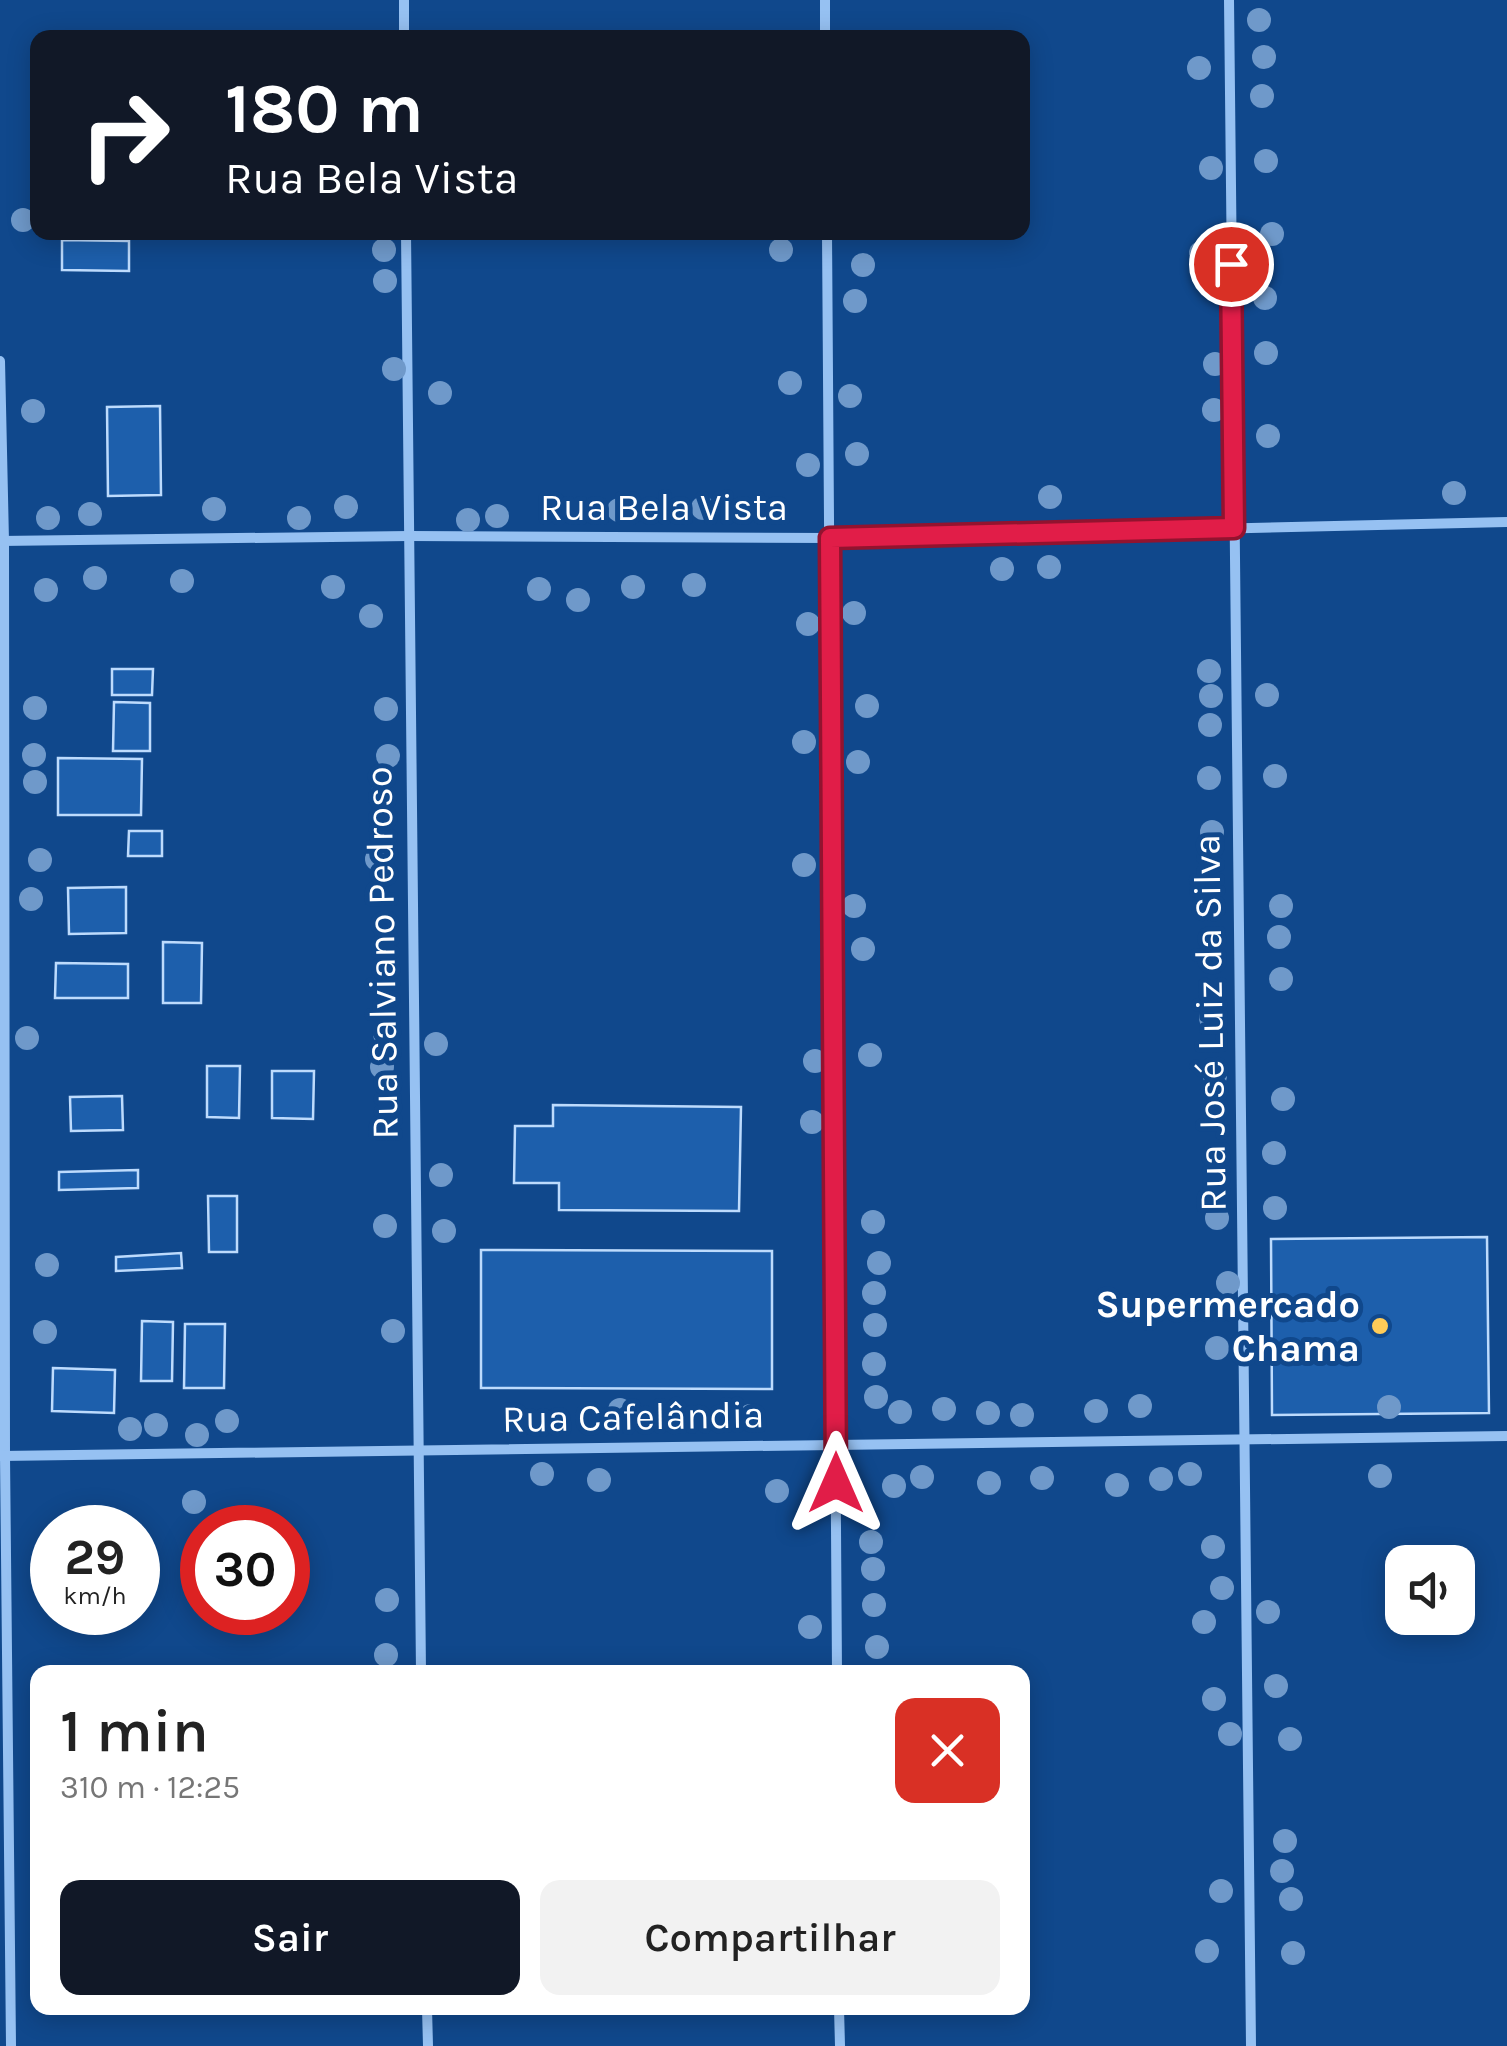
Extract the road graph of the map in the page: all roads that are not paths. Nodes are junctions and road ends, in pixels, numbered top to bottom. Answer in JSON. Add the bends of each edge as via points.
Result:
{"nodes":[{"id":1,"x":404,"y":0,"type":"edge"},
{"id":2,"x":825,"y":0,"type":"edge"},
{"id":3,"x":1229,"y":0,"type":"edge"},
{"id":4,"x":404,"y":30,"type":"edge"},
{"id":5,"x":825,"y":30,"type":"edge"},
{"id":6,"x":406,"y":240,"type":"edge"},
{"id":7,"x":827,"y":240,"type":"edge"},
{"id":8,"x":0,"y":361,"type":"edge"},
{"id":9,"x":1507,"y":522,"type":"edge"},
{"id":10,"x":1234,"y":528,"type":"junction"},
{"id":11,"x":408,"y":536,"type":"junction"},
{"id":12,"x":830,"y":538,"type":"junction"},
{"id":13,"x":2,"y":541,"type":"edge"},
{"id":14,"x":1507,"y":1436,"type":"edge"},
{"id":15,"x":1246,"y":1439,"type":"junction"},
{"id":16,"x":836,"y":1445,"type":"junction"},
{"id":17,"x":417,"y":1450,"type":"junction"},
{"id":18,"x":2,"y":1456,"type":"edge"},
{"id":19,"x":421,"y":1665,"type":"edge"},
{"id":20,"x":837,"y":1665,"type":"edge"},
{"id":21,"x":428,"y":2015,"type":"edge"},
{"id":22,"x":839,"y":2015,"type":"edge"},
{"id":23,"x":11,"y":2046,"type":"edge"},
{"id":24,"x":428,"y":2046,"type":"edge"},
{"id":25,"x":840,"y":2046,"type":"edge"},
{"id":26,"x":1252,"y":2046,"type":"edge"}],
"edges":[{"from":1,"to":4,"type":"street"},
{"from":2,"to":5,"type":"street"},
{"from":3,"to":10,"type":"street","name":"Rua José Luiz da Silva"},
{"from":6,"to":11,"type":"street","name":"Rua Salviano Pedroso"},
{"from":7,"to":12,"type":"street"},
{"from":8,"to":13,"type":"street"},
{"from":9,"to":10,"type":"street","name":"Rua Bela Vista"},
{"from":10,"to":12,"type":"street","name":"Rua Bela Vista"},
{"from":10,"to":15,"type":"street","name":"Rua José Luiz da Silva"},
{"from":11,"to":12,"type":"street","name":"Rua Bela Vista"},
{"from":11,"to":13,"type":"street","name":"Rua Bela Vista"},
{"from":11,"to":17,"type":"street","name":"Rua Salviano Pedroso"},
{"from":12,"to":16,"type":"street"},
{"from":13,"to":18,"type":"street"},
{"from":14,"to":15,"type":"street","name":"Rua Cafelândia"},
{"from":15,"to":16,"type":"street","name":"Rua Cafelândia"},
{"from":15,"to":26,"type":"street","name":"Rua José Luiz da Silva"},
{"from":16,"to":17,"type":"street","name":"Rua Cafelândia"},
{"from":16,"to":20,"type":"street"},
{"from":17,"to":18,"type":"street","name":"Rua Cafelândia"},
{"from":17,"to":19,"type":"street","name":"Rua Salviano Pedroso"},
{"from":18,"to":23,"type":"street"},
{"from":21,"to":24,"type":"street"},
{"from":22,"to":25,"type":"street"}]}
